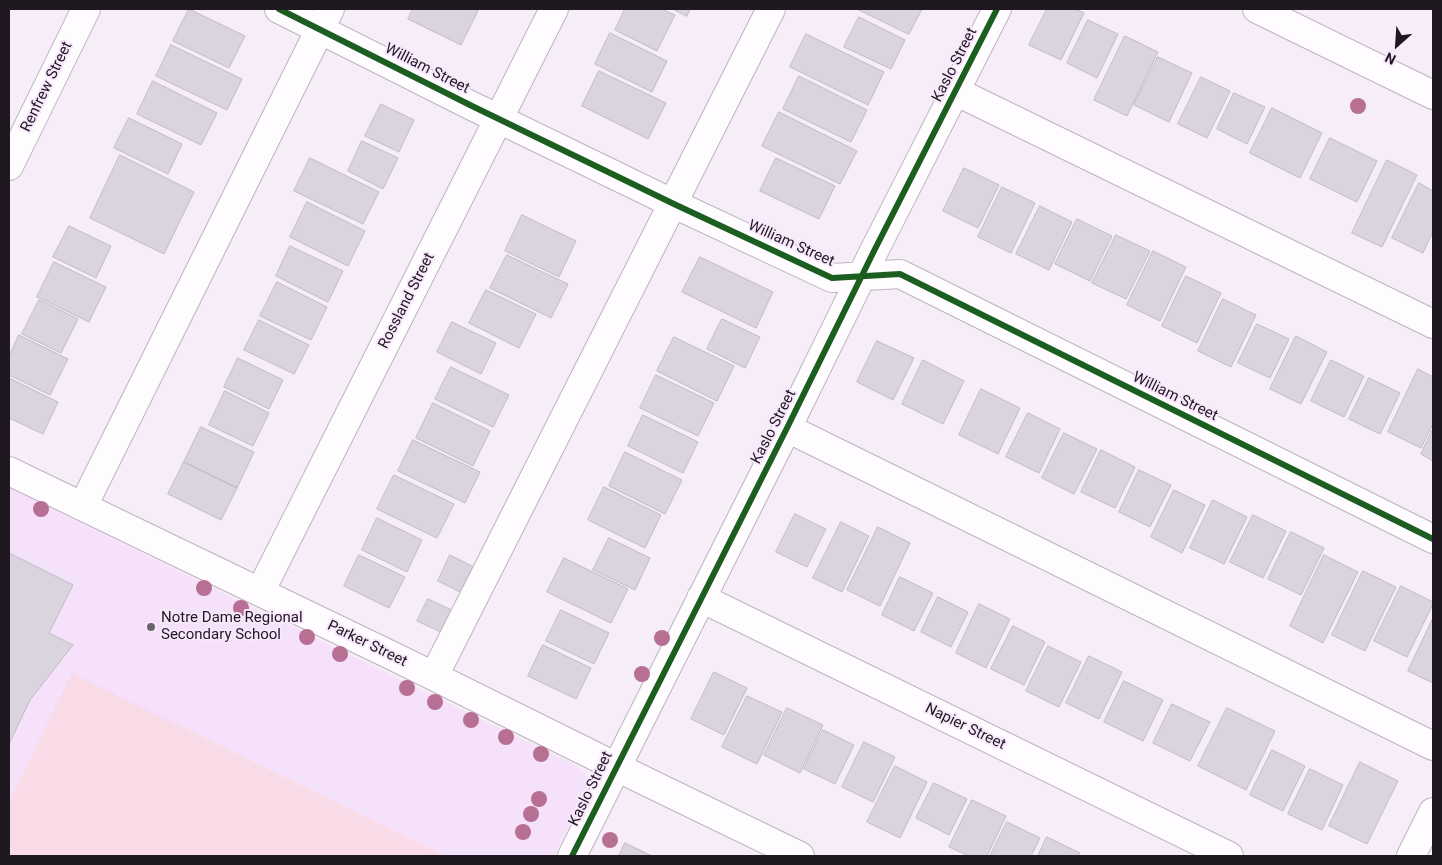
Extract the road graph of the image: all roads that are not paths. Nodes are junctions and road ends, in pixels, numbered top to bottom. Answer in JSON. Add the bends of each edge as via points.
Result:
{"nodes":[{"id":1,"x":86,"y":9,"type":"edge"},
{"id":2,"x":279,"y":9,"type":"edge"},
{"id":3,"x":554,"y":9,"type":"edge"},
{"id":4,"x":771,"y":9,"type":"edge"},
{"id":5,"x":997,"y":9,"type":"edge"},
{"id":6,"x":1256,"y":9,"type":"edge"},
{"id":7,"x":325,"y":19,"type":"edge"},
{"id":8,"x":955,"y":91,"type":"junction"},
{"id":9,"x":1433,"y":95,"type":"edge"},
{"id":10,"x":498,"y":119,"type":"junction"},
{"id":11,"x":9,"y":166,"type":"edge"},
{"id":12,"x":674,"y":204,"type":"junction"},
{"id":13,"x":862,"y":276,"type":"junction"},
{"id":14,"x":1433,"y":324,"type":"edge"},
{"id":15,"x":787,"y":428,"type":"junction"},
{"id":16,"x":9,"y":471,"type":"edge"},
{"id":17,"x":83,"y":506,"type":"junction"},
{"id":18,"x":1433,"y":539,"type":"edge"},
{"id":19,"x":260,"y":592,"type":"junction"},
{"id":20,"x":701,"y":598,"type":"junction"},
{"id":21,"x":434,"y":676,"type":"junction"},
{"id":22,"x":1433,"y":746,"type":"edge"},
{"id":23,"x":616,"y":767,"type":"junction"},
{"id":24,"x":1433,"y":812,"type":"edge"},
{"id":25,"x":572,"y":856,"type":"edge"},
{"id":26,"x":800,"y":856,"type":"edge"},
{"id":27,"x":1229,"y":856,"type":"edge"},
{"id":28,"x":1411,"y":856,"type":"edge"}],
"edges":[{"from":1,"to":11,"type":"street","name":"Renfrew Street"},
{"from":2,"to":7,"type":"street","name":"William Street"},
{"from":3,"to":10,"type":"street","name":"Rossland Street"},
{"from":4,"to":12,"type":"street"},
{"from":5,"to":8,"type":"street","name":"Kaslo Street"},
{"from":6,"to":9,"type":"street"},
{"from":7,"to":10,"type":"street","name":"William Street"},
{"from":7,"to":17,"type":"street"},
{"from":8,"to":13,"type":"street","name":"Kaslo Street"},
{"from":8,"to":14,"type":"street"},
{"from":10,"to":12,"type":"street","name":"William Street"},
{"from":10,"to":19,"type":"street","name":"Rossland Street"},
{"from":12,"to":13,"type":"street","name":"William Street","via":[[832,278]]},
{"from":12,"to":21,"type":"street"},
{"from":13,"to":15,"type":"street","name":"Kaslo Street"},
{"from":13,"to":18,"type":"street","name":"William Street","via":[[900,274]]},
{"from":15,"to":20,"type":"street","name":"Kaslo Street"},
{"from":15,"to":22,"type":"street"},
{"from":16,"to":17,"type":"street","name":"Parker Street"},
{"from":17,"to":19,"type":"street","name":"Parker Street"},
{"from":19,"to":21,"type":"street","name":"Parker Street"},
{"from":20,"to":23,"type":"street","name":"Kaslo Street"},
{"from":20,"to":27,"type":"street","name":"Napier Street"},
{"from":21,"to":23,"type":"street","name":"Parker Street"},
{"from":23,"to":25,"type":"street","name":"Kaslo Street"},
{"from":23,"to":26,"type":"street","name":"Parker Street"},
{"from":24,"to":28,"type":"street"}]}
